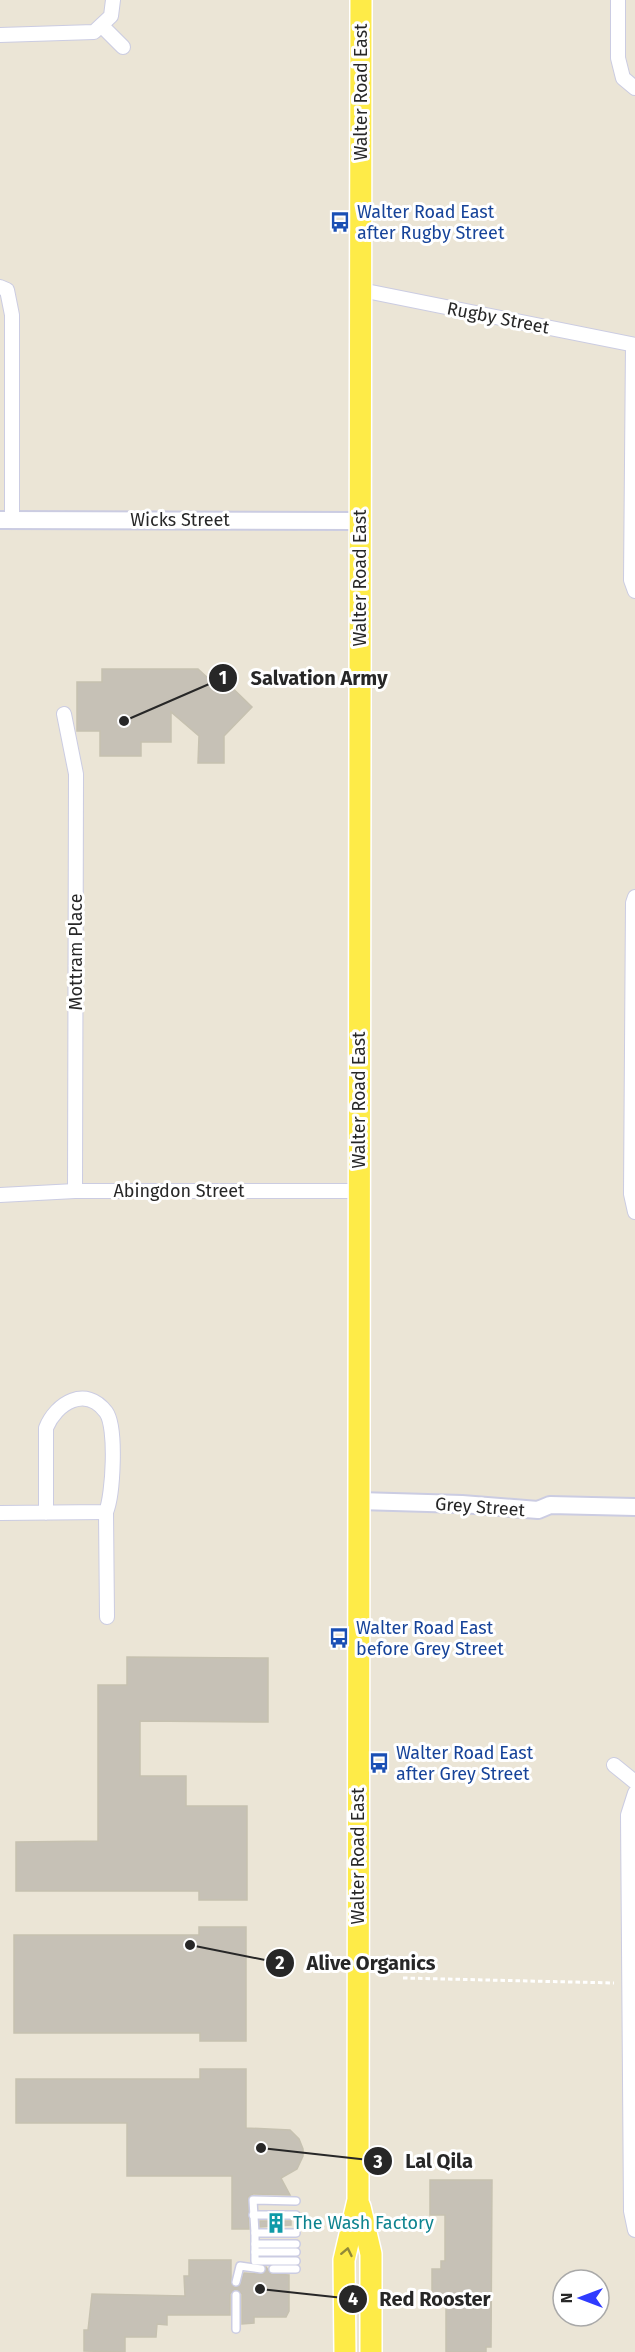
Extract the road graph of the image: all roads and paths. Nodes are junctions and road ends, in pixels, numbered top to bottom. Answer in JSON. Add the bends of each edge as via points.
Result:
{"nodes":[{"id":1,"x":113,"y":0,"type":"edge"},
{"id":2,"x":361,"y":0,"type":"edge"},
{"id":3,"x":618,"y":0,"type":"edge"},
{"id":4,"x":104,"y":27,"type":"junction"},
{"id":5,"x":0,"y":35,"type":"edge"},
{"id":6,"x":123,"y":46,"type":"dead end"},
{"id":7,"x":635,"y":88,"type":"edge"},
{"id":8,"x":0,"y":287,"type":"edge"},
{"id":9,"x":361,"y":290,"type":"junction"},
{"id":10,"x":634,"y":345,"type":"edge"},
{"id":11,"x":6,"y":520,"type":"edge"},
{"id":12,"x":360,"y":520,"type":"junction"},
{"id":13,"x":635,"y":591,"type":"edge"},
{"id":14,"x":64,"y":714,"type":"dead end"},
{"id":15,"x":635,"y":897,"type":"edge"},
{"id":16,"x":75,"y":1191,"type":"junction"},
{"id":17,"x":359,"y":1191,"type":"junction"},
{"id":18,"x":0,"y":1195,"type":"edge"},
{"id":19,"x":635,"y":1212,"type":"edge"},
{"id":20,"x":359,"y":1501,"type":"junction"},
{"id":21,"x":635,"y":1507,"type":"edge"},
{"id":22,"x":106,"y":1512,"type":"junction"},
{"id":23,"x":0,"y":1513,"type":"edge"},
{"id":24,"x":46,"y":1513,"type":"junction"},
{"id":25,"x":107,"y":1617,"type":"dead end"},
{"id":26,"x":614,"y":1765,"type":"dead end"},
{"id":27,"x":635,"y":1782,"type":"edge"},
{"id":28,"x":635,"y":1793,"type":"edge"},
{"id":29,"x":403,"y":1978,"type":"dead end"},
{"id":30,"x":630,"y":1983,"type":"junction"},
{"id":31,"x":358,"y":2200,"type":"junction"},
{"id":32,"x":296,"y":2201,"type":"dead end"},
{"id":33,"x":253,"y":2215,"type":"junction"},
{"id":34,"x":296,"y":2215,"type":"dead end"},
{"id":35,"x":635,"y":2230,"type":"edge"},
{"id":36,"x":255,"y":2233,"type":"junction"},
{"id":37,"x":296,"y":2233,"type":"dead end"},
{"id":38,"x":296,"y":2244,"type":"dead end"},
{"id":39,"x":255,"y":2248,"type":"junction"},
{"id":40,"x":296,"y":2252,"type":"dead end"},
{"id":41,"x":261,"y":2269,"type":"dead end"},
{"id":42,"x":273,"y":2269,"type":"dead end"},
{"id":43,"x":236,"y":2282,"type":"dead end"},
{"id":44,"x":236,"y":2295,"type":"dead end"},
{"id":45,"x":236,"y":2329,"type":"dead end"},
{"id":46,"x":345,"y":2352,"type":"edge"},
{"id":47,"x":371,"y":2352,"type":"edge"}],
"edges":[{"from":1,"to":4,"type":"street","via":[[111,16]]},
{"from":2,"to":9,"type":"main road","name":"Walter Road East"},
{"from":3,"to":7,"type":"street","via":[[618,58],[623,78]]},
{"from":4,"to":5,"type":"street","via":[[84,34]]},
{"from":4,"to":6,"type":"street"},
{"from":8,"to":11,"type":"street","via":[[7,290],[12,315]]},
{"from":9,"to":10,"type":"street","name":"Rugby Street"},
{"from":9,"to":12,"type":"main road","name":"Walter Road East"},
{"from":10,"to":13,"type":"street","via":[[631,580]]},
{"from":11,"to":12,"type":"street","name":"Wicks Street"},
{"from":12,"to":17,"type":"main road","name":"Walter Road East"},
{"from":14,"to":16,"type":"street","name":"Mottram Place","via":[[76,774]]},
{"from":15,"to":19,"type":"street","via":[[631,1194]]},
{"from":16,"to":17,"type":"street","name":"Abingdon Street"},
{"from":16,"to":18,"type":"street","name":"Abingdon Street"},
{"from":17,"to":20,"type":"main road","name":"Walter Road East"},
{"from":20,"to":21,"type":"street","name":"Grey Street","via":[[538,1510],[550,1505]]},
{"from":20,"to":31,"type":"main road","name":"Walter Road East"},
{"from":22,"to":24,"type":"street"},
{"from":22,"to":24,"type":"street","via":[[111,1500],[111,1425],[99,1405],[76,1398],[64,1402],[46,1428]]},
{"from":22,"to":25,"type":"street"},
{"from":23,"to":24,"type":"street"},
{"from":26,"to":27,"type":"street"},
{"from":28,"to":30,"type":"street","via":[[628,1815]]},
{"from":29,"to":30,"type":"path"},
{"from":30,"to":35,"type":"street","via":[[631,2211]]},
{"from":46,"to":31,"type":"main road","name":"Walter Road East","one_way":true,"via":[[344,2260]]},
{"from":31,"to":47,"type":"main road","name":"Walter Road East","via":[[371,2254]]},
{"from":32,"to":33,"type":"lane","via":[[253,2200]]},
{"from":33,"to":34,"type":"lane"},
{"from":33,"to":36,"type":"lane"},
{"from":36,"to":37,"type":"lane"},
{"from":36,"to":39,"type":"lane"},
{"from":38,"to":39,"type":"lane"},
{"from":39,"to":40,"type":"lane"},
{"from":39,"to":42,"type":"lane","via":[[255,2261],[296,2265]]},
{"from":41,"to":43,"type":"lane","via":[[240,2266]]},
{"from":44,"to":45,"type":"lane"}]}
